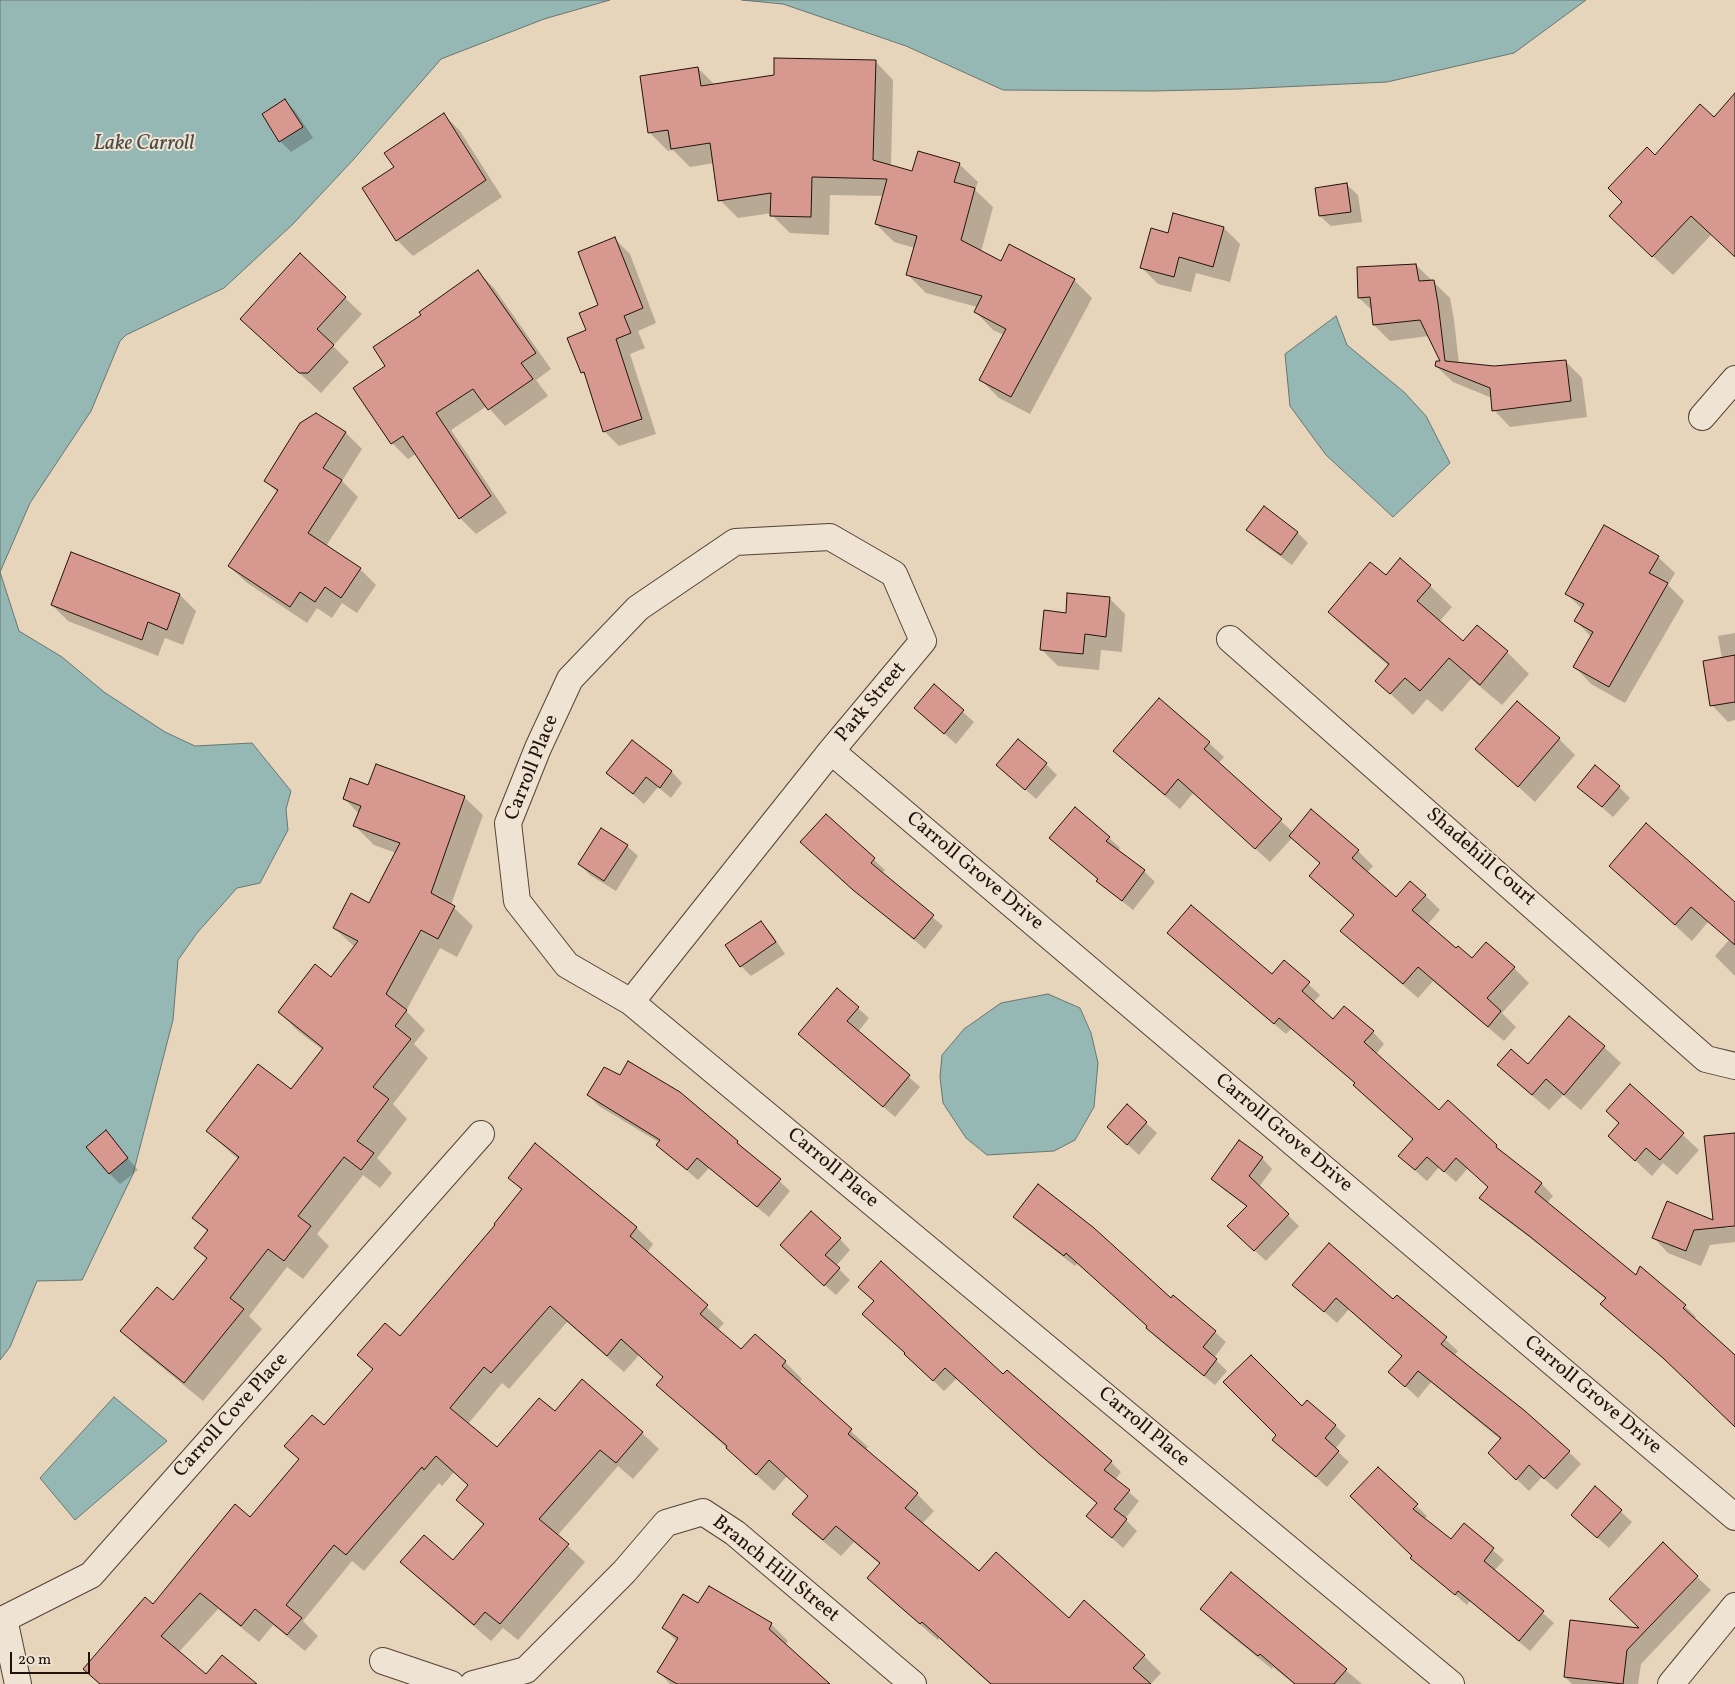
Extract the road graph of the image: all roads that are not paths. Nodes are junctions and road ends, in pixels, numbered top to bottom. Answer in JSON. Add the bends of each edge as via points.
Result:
{"nodes":[{"id":1,"x":1735,"y":379,"type":"edge"},
{"id":2,"x":1702,"y":418,"type":"dead end"},
{"id":3,"x":685,"y":576,"type":"joint"},
{"id":4,"x":1230,"y":638,"type":"dead end"},
{"id":5,"x":831,"y":752,"type":"junction"},
{"id":6,"x":631,"y":1002,"type":"junction"},
{"id":7,"x":1735,"y":1066,"type":"edge"},
{"id":8,"x":481,"y":1134,"type":"dead end"},
{"id":9,"x":1735,"y":1517,"type":"edge"},
{"id":10,"x":1735,"y":1606,"type":"edge"},
{"id":11,"x":383,"y":1661,"type":"dead end"},
{"id":12,"x":18,"y":1684,"type":"edge"},
{"id":13,"x":451,"y":1684,"type":"edge"},
{"id":14,"x":474,"y":1684,"type":"edge"},
{"id":15,"x":913,"y":1684,"type":"edge"},
{"id":16,"x":1451,"y":1684,"type":"edge"},
{"id":17,"x":1671,"y":1684,"type":"edge"}],
"edges":[{"from":1,"to":2,"type":"street"},
{"from":3,"to":5,"type":"street","name":"Park Street","via":[[735,542],[830,537],[894,574],[923,641]]},
{"from":3,"to":6,"type":"street","name":"Carroll Place","via":[[638,608],[570,679],[508,823],[517,901],[567,965]]},
{"from":4,"to":7,"type":"street","name":"Shadehill Court","via":[[1706,1059]]},
{"from":5,"to":6,"type":"street","name":"Park Street"},
{"from":5,"to":9,"type":"street","name":"Carroll Grove Drive"},
{"from":6,"to":16,"type":"street","name":"Carroll Place"},
{"from":8,"to":12,"type":"street","name":"Carroll Cove Place","via":[[91,1575],[4,1619]]},
{"from":10,"to":17,"type":"street"},
{"from":11,"to":13,"type":"street"},
{"from":14,"to":15,"type":"street","name":"Branch Hill Street","via":[[526,1670],[624,1572],[666,1523],[703,1512],[735,1533]]}]}
